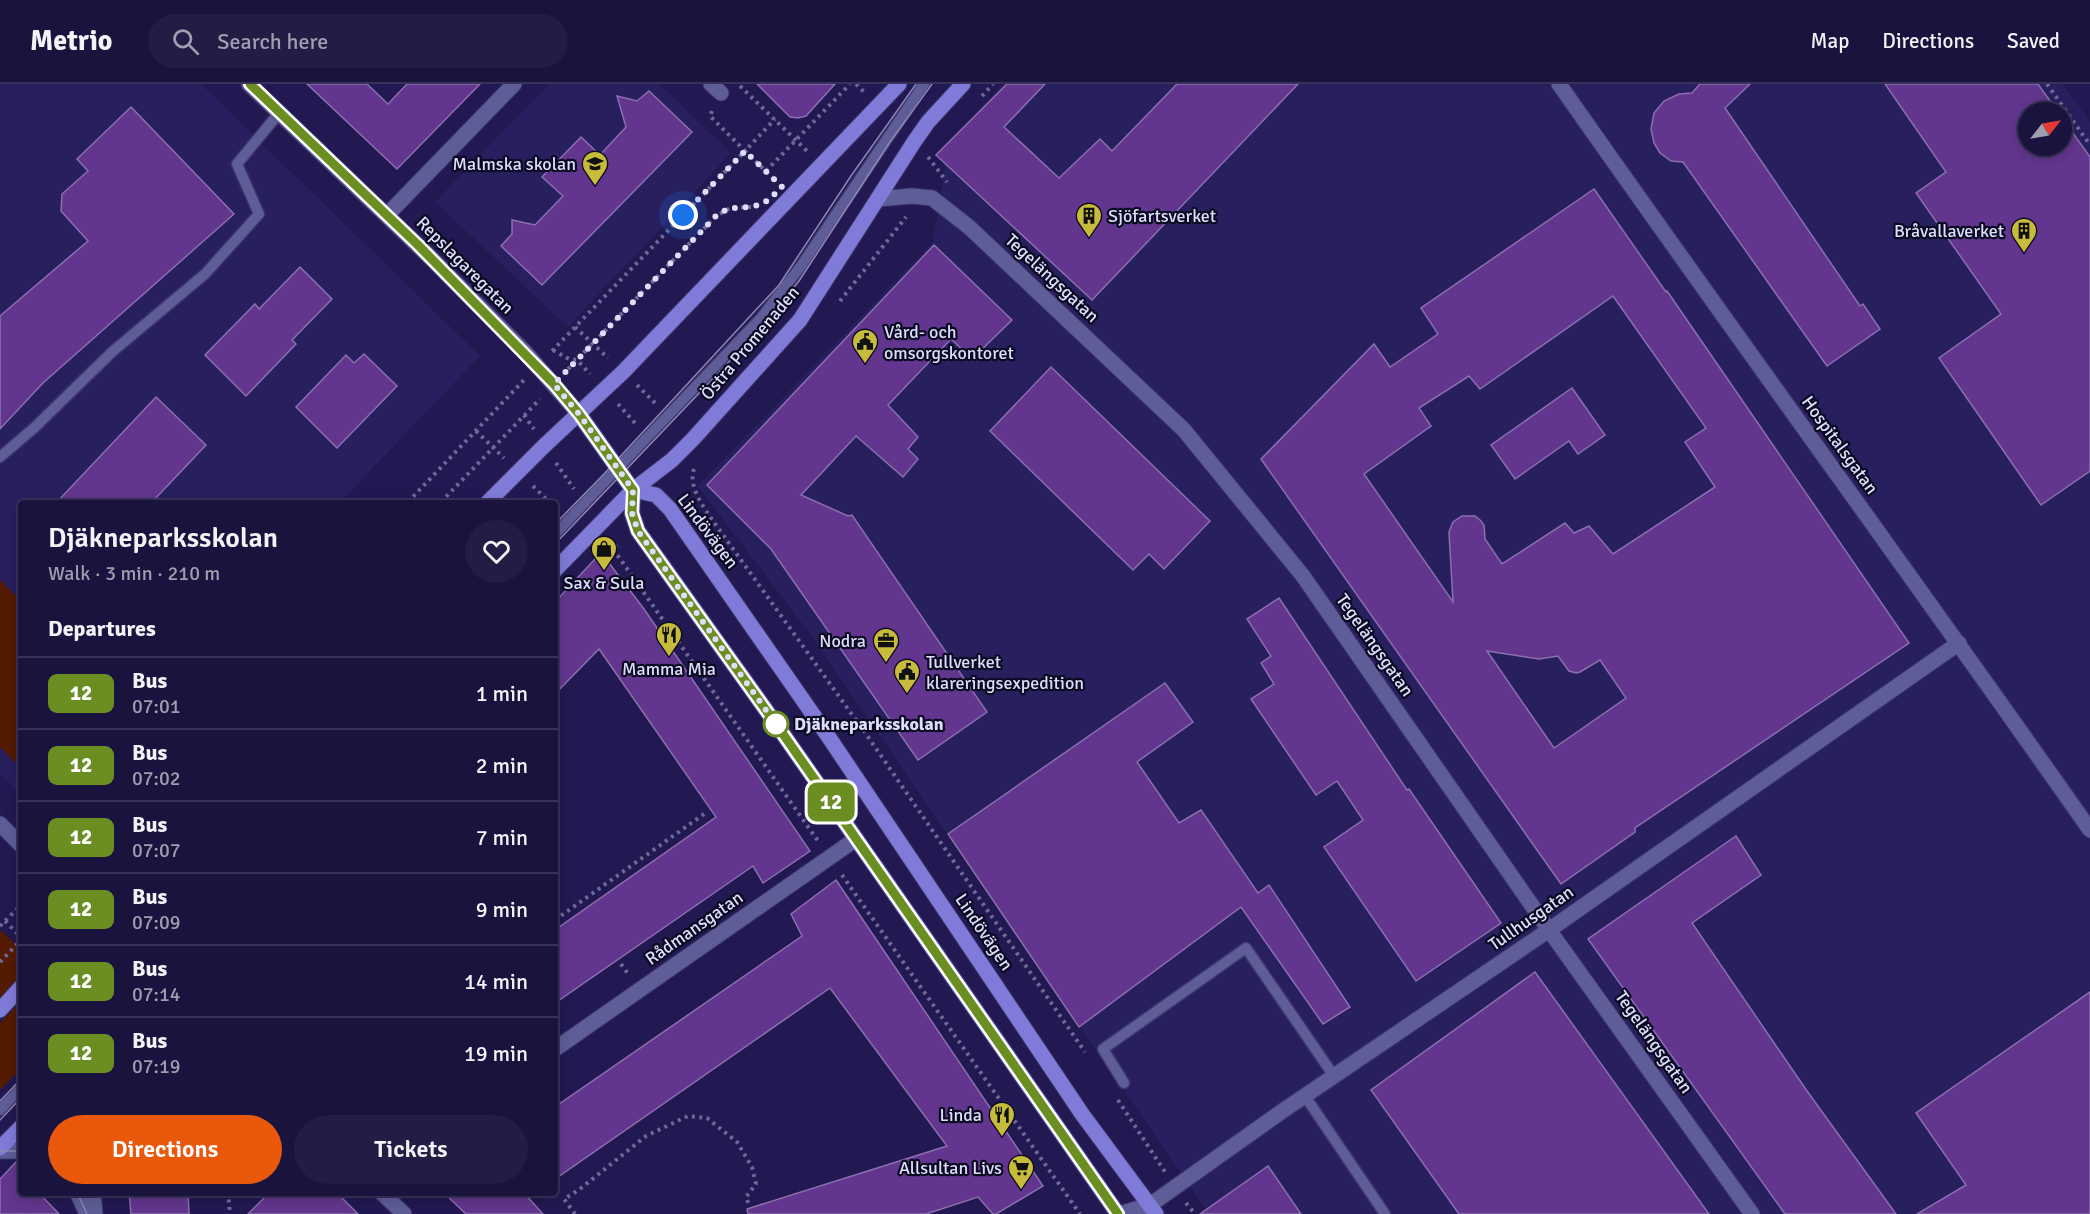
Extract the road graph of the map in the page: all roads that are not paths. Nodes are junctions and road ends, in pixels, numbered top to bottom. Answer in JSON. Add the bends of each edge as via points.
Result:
{"nodes":[{"id":1,"x":249,"y":84,"type":"edge"},
{"id":2,"x":514,"y":84,"type":"edge"},
{"id":3,"x":899,"y":84,"type":"edge"},
{"id":4,"x":924,"y":84,"type":"edge"},
{"id":5,"x":963,"y":84,"type":"edge"},
{"id":6,"x":1559,"y":84,"type":"edge"},
{"id":7,"x":279,"y":113,"type":"junction"},
{"id":8,"x":878,"y":199,"type":"junction"},
{"id":9,"x":387,"y":215,"type":"junction"},
{"id":10,"x":579,"y":414,"type":"junction"},
{"id":11,"x":0,"y":457,"type":"edge"},
{"id":12,"x":618,"y":469,"type":"junction"},
{"id":13,"x":633,"y":490,"type":"junction"},
{"id":14,"x":490,"y":500,"type":"edge"},
{"id":15,"x":558,"y":531,"type":"edge"},
{"id":16,"x":558,"y":567,"type":"edge"},
{"id":17,"x":1959,"y":643,"type":"junction"},
{"id":18,"x":0,"y":824,"type":"edge"},
{"id":19,"x":2090,"y":830,"type":"edge"},
{"id":20,"x":856,"y":839,"type":"junction"},
{"id":21,"x":18,"y":841,"type":"edge"},
{"id":22,"x":1550,"y":930,"type":"junction"},
{"id":23,"x":18,"y":990,"type":"edge"},
{"id":24,"x":0,"y":1010,"type":"edge"},
{"id":25,"x":558,"y":1047,"type":"edge"},
{"id":26,"x":1334,"y":1076,"type":"junction"},
{"id":27,"x":1124,"y":1083,"type":"dead end"},
{"id":28,"x":18,"y":1091,"type":"edge"},
{"id":29,"x":1305,"y":1096,"type":"junction"},
{"id":30,"x":0,"y":1110,"type":"edge"},
{"id":31,"x":18,"y":1129,"type":"edge"},
{"id":32,"x":0,"y":1149,"type":"edge"},
{"id":33,"x":18,"y":1151,"type":"edge"},
{"id":34,"x":79,"y":1196,"type":"edge"},
{"id":35,"x":93,"y":1196,"type":"edge"},
{"id":36,"x":385,"y":1196,"type":"edge"},
{"id":37,"x":1153,"y":1209,"type":"edge"},
{"id":38,"x":87,"y":1214,"type":"edge"},
{"id":39,"x":94,"y":1214,"type":"edge"},
{"id":40,"x":404,"y":1214,"type":"edge"},
{"id":41,"x":1119,"y":1214,"type":"edge"},
{"id":42,"x":1385,"y":1214,"type":"edge"},
{"id":43,"x":1752,"y":1214,"type":"edge"}],
"edges":[{"from":1,"to":7,"type":"street","name":"Repslagaregatan"},
{"from":2,"to":9,"type":"street"},
{"from":3,"to":10,"type":"main road"},
{"from":4,"to":12,"type":"lane","name":"Östra Promenaden","via":[[761,318]]},
{"from":5,"to":8,"type":"main road","name":"Östra Promenaden","via":[[928,122]]},
{"from":6,"to":17,"type":"street","name":"Hospitalsgatan"},
{"from":7,"to":9,"type":"street","name":"Repslagaregatan"},
{"from":7,"to":11,"type":"lane","via":[[237,164],[259,214],[205,274],[112,352]]},
{"from":8,"to":13,"type":"main road","name":"Östra Promenaden","via":[[800,320],[672,460]]},
{"from":8,"to":22,"type":"street","name":"Tegelängsgatan","via":[[932,198],[1184,430],[1303,576]]},
{"from":9,"to":10,"type":"street","name":"Repslagaregatan"},
{"from":10,"to":12,"type":"main road","name":"Repslagaregatan"},
{"from":10,"to":14,"type":"main road"},
{"from":12,"to":13,"type":"main road","name":"Repslagaregatan"},
{"from":12,"to":15,"type":"lane","name":"Östra Promenaden"},
{"from":13,"to":16,"type":"main road","name":"Östra Promenaden"},
{"from":13,"to":20,"type":"main road","via":[[632,513],[638,531]]},
{"from":13,"to":37,"type":"main road","name":"Lindövägen","via":[[656,495],[670,509],[1082,1114]]},
{"from":17,"to":19,"type":"street","name":"Hospitalsgatan"},
{"from":17,"to":22,"type":"street","name":"Tullhusgatan"},
{"from":18,"to":21,"type":"street"},
{"from":20,"to":25,"type":"street","name":"Rådmansgatan"},
{"from":20,"to":41,"type":"main road"},
{"from":22,"to":26,"type":"street","name":"Tullhusgatan"},
{"from":22,"to":43,"type":"street","name":"Tegelängsgatan"},
{"from":23,"to":24,"type":"main road"},
{"from":26,"to":27,"type":"lane","via":[[1246,948],[1103,1049]]},
{"from":26,"to":29,"type":"street","name":"Tullhusgatan"},
{"from":28,"to":30,"type":"lane"},
{"from":29,"to":37,"type":"street","name":"Tullhusgatan","via":[[1175,1187]]},
{"from":29,"to":42,"type":"lane"},
{"from":31,"to":32,"type":"main road"},
{"from":32,"to":33,"type":"street"},
{"from":34,"to":38,"type":"street"},
{"from":35,"to":39,"type":"street"},
{"from":36,"to":40,"type":"street"},
{"from":37,"to":41,"type":"street","name":"Tullhusgatan"}]}
